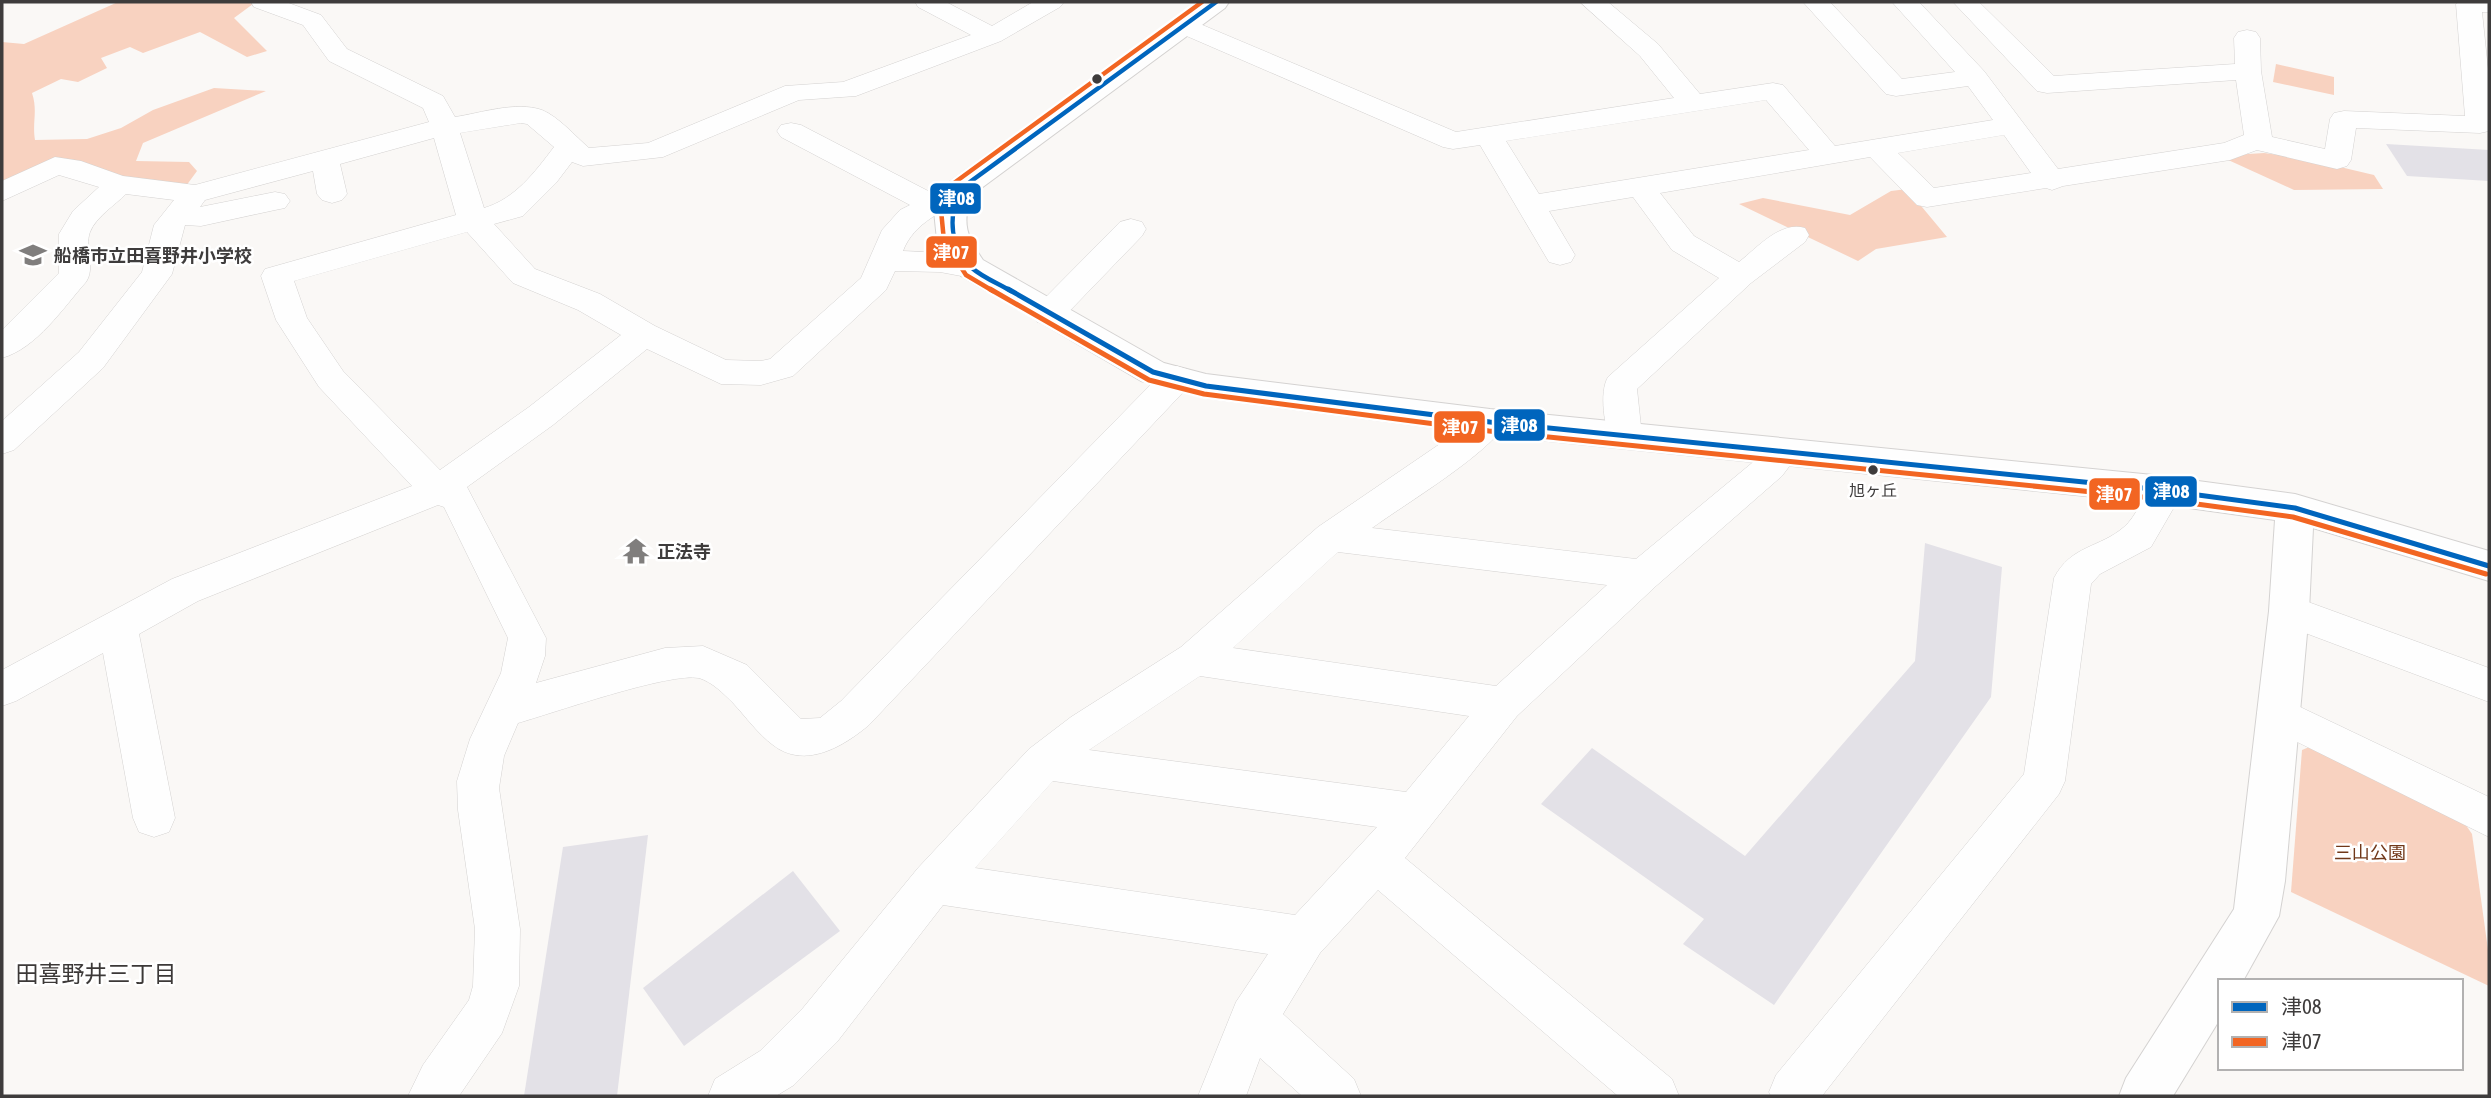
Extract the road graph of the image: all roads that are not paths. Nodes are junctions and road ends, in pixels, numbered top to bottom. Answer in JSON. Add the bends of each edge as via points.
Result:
{"nodes":[{"id":1,"x":263,"y":2,"type":"edge"},
{"id":2,"x":1051,"y":2,"type":"edge"},
{"id":3,"x":1216,"y":2,"type":"edge"},
{"id":4,"x":1593,"y":2,"type":"edge"},
{"id":5,"x":1816,"y":2,"type":"edge"},
{"id":6,"x":1905,"y":2,"type":"edge"},
{"id":7,"x":1965,"y":2,"type":"edge"},
{"id":8,"x":932,"y":3,"type":"edge"},
{"id":9,"x":2489,"y":4,"type":"edge"},
{"id":10,"x":319,"y":11,"type":"edge"},
{"id":11,"x":1184,"y":26,"type":"junction"},
{"id":12,"x":992,"y":36,"type":"junction"},
{"id":13,"x":2248,"y":38,"type":"dead end"},
{"id":14,"x":2248,"y":71,"type":"junction"},
{"id":15,"x":1975,"y":77,"type":"junction"},
{"id":16,"x":1692,"y":102,"type":"junction"},
{"id":17,"x":2013,"y":125,"type":"junction"},
{"id":18,"x":442,"y":127,"type":"junction"},
{"id":19,"x":791,"y":131,"type":"dead end"},
{"id":20,"x":1489,"y":136,"type":"junction"},
{"id":21,"x":2254,"y":141,"type":"junction"},
{"id":22,"x":570,"y":145,"type":"junction"},
{"id":23,"x":1877,"y":148,"type":"junction"},
{"id":24,"x":1829,"y":156,"type":"junction"},
{"id":25,"x":325,"y":159,"type":"junction"},
{"id":26,"x":2052,"y":181,"type":"junction"},
{"id":27,"x":119,"y":184,"type":"junction"},
{"id":28,"x":1640,"y":187,"type":"junction"},
{"id":29,"x":2,"y":192,"type":"edge"},
{"id":30,"x":332,"y":194,"type":"dead end"},
{"id":31,"x":945,"y":197,"type":"junction"},
{"id":32,"x":275,"y":201,"type":"dead end"},
{"id":33,"x":186,"y":205,"type":"junction"},
{"id":34,"x":1531,"y":205,"type":"junction"},
{"id":35,"x":473,"y":221,"type":"junction"},
{"id":36,"x":1131,"y":229,"type":"dead end"},
{"id":37,"x":1794,"y":234,"type":"dead end"},
{"id":38,"x":1560,"y":255,"type":"dead end"},
{"id":39,"x":883,"y":260,"type":"junction"},
{"id":40,"x":972,"y":268,"type":"junction"},
{"id":41,"x":1740,"y":276,"type":"junction"},
{"id":42,"x":1048,"y":314,"type":"junction"},
{"id":43,"x":644,"y":334,"type":"junction"},
{"id":44,"x":2,"y":347,"type":"edge"},
{"id":45,"x":1177,"y":378,"type":"junction"},
{"id":46,"x":1490,"y":422,"type":"junction"},
{"id":47,"x":1625,"y":436,"type":"junction"},
{"id":48,"x":2,"y":441,"type":"edge"},
{"id":49,"x":1783,"y":452,"type":"junction"},
{"id":50,"x":438,"y":489,"type":"junction"},
{"id":51,"x":2166,"y":490,"type":"junction"},
{"id":52,"x":2295,"y":508,"type":"junction"},
{"id":53,"x":1331,"y":537,"type":"junction"},
{"id":54,"x":2489,"y":566,"type":"edge"},
{"id":55,"x":1643,"y":575,"type":"junction"},
{"id":56,"x":2288,"y":611,"type":"junction"},
{"id":57,"x":118,"y":626,"type":"junction"},
{"id":58,"x":1195,"y":659,"type":"junction"},
{"id":59,"x":2489,"y":685,"type":"edge"},
{"id":60,"x":2,"y":689,"type":"edge"},
{"id":61,"x":1503,"y":704,"type":"junction"},
{"id":62,"x":502,"y":710,"type":"junction"},
{"id":63,"x":2277,"y":713,"type":"junction"},
{"id":64,"x":1044,"y":762,"type":"junction"},
{"id":65,"x":1416,"y":813,"type":"junction"},
{"id":66,"x":154,"y":818,"type":"dead end"},
{"id":67,"x":2489,"y":818,"type":"edge"},
{"id":68,"x":1377,"y":861,"type":"junction"},
{"id":69,"x":933,"y":883,"type":"junction"},
{"id":70,"x":1304,"y":938,"type":"junction"},
{"id":71,"x":1254,"y":1018,"type":"junction"},
{"id":72,"x":2146,"y":1095,"type":"edge"},
{"id":73,"x":432,"y":1096,"type":"edge"},
{"id":74,"x":732,"y":1096,"type":"edge"},
{"id":75,"x":1222,"y":1096,"type":"edge"},
{"id":76,"x":1337,"y":1096,"type":"edge"},
{"id":77,"x":1655,"y":1096,"type":"edge"},
{"id":78,"x":1798,"y":1096,"type":"edge"}],
"edges":[{"from":1,"to":10,"type":"street"},
{"from":2,"to":12,"type":"street"},
{"from":3,"to":11,"type":"street"},
{"from":4,"to":16,"type":"street","via":[[1649,50]]},
{"from":5,"to":15,"type":"street","via":[[1896,88]]},
{"from":6,"to":15,"type":"street"},
{"from":7,"to":14,"type":"street","via":[[2047,85]]},
{"from":8,"to":12,"type":"street"},
{"from":9,"to":21,"type":"street","via":[[2469,4],[2480,125],[2344,119],[2337,160]]},
{"from":10,"to":18,"type":"street","via":[[338,54],[433,102]]},
{"from":11,"to":20,"type":"street","via":[[1453,141]]},
{"from":11,"to":31,"type":"street"},
{"from":12,"to":22,"type":"street","via":[[846,90],[795,92],[653,151],[583,157]]},
{"from":13,"to":14,"type":"street"},
{"from":14,"to":21,"type":"street","via":[[2259,135]]},
{"from":15,"to":17,"type":"street"},
{"from":16,"to":20,"type":"street"},
{"from":16,"to":24,"type":"street","via":[[1773,91]]},
{"from":17,"to":23,"type":"street"},
{"from":17,"to":26,"type":"street"},
{"from":18,"to":22,"type":"street","via":[[521,115],[535,117]]},
{"from":18,"to":25,"type":"street"},
{"from":18,"to":35,"type":"street"},
{"from":19,"to":31,"type":"street"},
{"from":20,"to":34,"type":"street"},
{"from":21,"to":26,"type":"street","via":[[2231,151]]},
{"from":22,"to":35,"type":"street","via":[[546,177],[513,208]]},
{"from":23,"to":24,"type":"street"},
{"from":23,"to":26,"type":"street","via":[[1927,198]]},
{"from":24,"to":28,"type":"street"},
{"from":25,"to":30,"type":"street"},
{"from":25,"to":33,"type":"street"},
{"from":27,"to":29,"type":"street","via":[[55,166]]},
{"from":27,"to":33,"type":"street"},
{"from":27,"to":44,"type":"street","via":[[74,234],[75,275]]},
{"from":28,"to":34,"type":"street"},
{"from":28,"to":41,"type":"street","via":[[1683,243]]},
{"from":31,"to":39,"type":"street","via":[[911,216],[893,237]]},
{"from":31,"to":40,"type":"street","via":[[953,240]]},
{"from":32,"to":33,"type":"street","via":[[201,217]]},
{"from":33,"to":48,"type":"street","via":[[169,225],[157,274],[91,360]]},
{"from":34,"to":38,"type":"street"},
{"from":35,"to":43,"type":"street","via":[[524,276],[589,302]]},
{"from":35,"to":50,"type":"street","via":[[276,276],[292,320],[331,379]]},
{"from":36,"to":42,"type":"street"},
{"from":37,"to":41,"type":"street"},
{"from":39,"to":40,"type":"street"},
{"from":39,"to":43,"type":"street","via":[[875,283],[781,368],[761,373],[721,372]]},
{"from":40,"to":42,"type":"street"},
{"from":41,"to":47,"type":"street","via":[[1620,385]]},
{"from":42,"to":45,"type":"street","via":[[1153,372]]},
{"from":43,"to":50,"type":"street","via":[[541,416]]},
{"from":45,"to":46,"type":"street","via":[[1206,386]]},
{"from":45,"to":62,"type":"street","via":[[834,730],[808,738],[789,734],[733,677],[703,662],[664,664]]},
{"from":46,"to":47,"type":"street"},
{"from":46,"to":53,"type":"street"},
{"from":47,"to":49,"type":"street"},
{"from":49,"to":51,"type":"street"},
{"from":49,"to":55,"type":"street"},
{"from":50,"to":57,"type":"street","via":[[185,590]]},
{"from":50,"to":62,"type":"street","via":[[457,498],[527,638],[520,672]]},
{"from":51,"to":52,"type":"street"},
{"from":51,"to":78,"type":"street","via":[[2138,537],[2087,564],[2073,578],[2044,781],[1793,1092]]},
{"from":52,"to":54,"type":"street"},
{"from":52,"to":56,"type":"street"},
{"from":53,"to":55,"type":"street"},
{"from":53,"to":58,"type":"street"},
{"from":55,"to":61,"type":"street"},
{"from":56,"to":59,"type":"street"},
{"from":56,"to":63,"type":"street"},
{"from":57,"to":60,"type":"street"},
{"from":57,"to":66,"type":"street"},
{"from":58,"to":61,"type":"street"},
{"from":58,"to":64,"type":"street","via":[[1085,729]]},
{"from":61,"to":65,"type":"street"},
{"from":62,"to":73,"type":"street","via":[[479,776],[499,952],[496,988],[478,1030]]},
{"from":63,"to":67,"type":"street"},
{"from":63,"to":72,"type":"street","via":[[2256,916]]},
{"from":64,"to":65,"type":"street"},
{"from":64,"to":69,"type":"street"},
{"from":65,"to":68,"type":"street"},
{"from":68,"to":70,"type":"street"},
{"from":68,"to":77,"type":"street"},
{"from":69,"to":70,"type":"street"},
{"from":69,"to":74,"type":"street","via":[[820,1026],[777,1068]]},
{"from":70,"to":71,"type":"street"},
{"from":71,"to":75,"type":"street"},
{"from":71,"to":76,"type":"street"}]}
